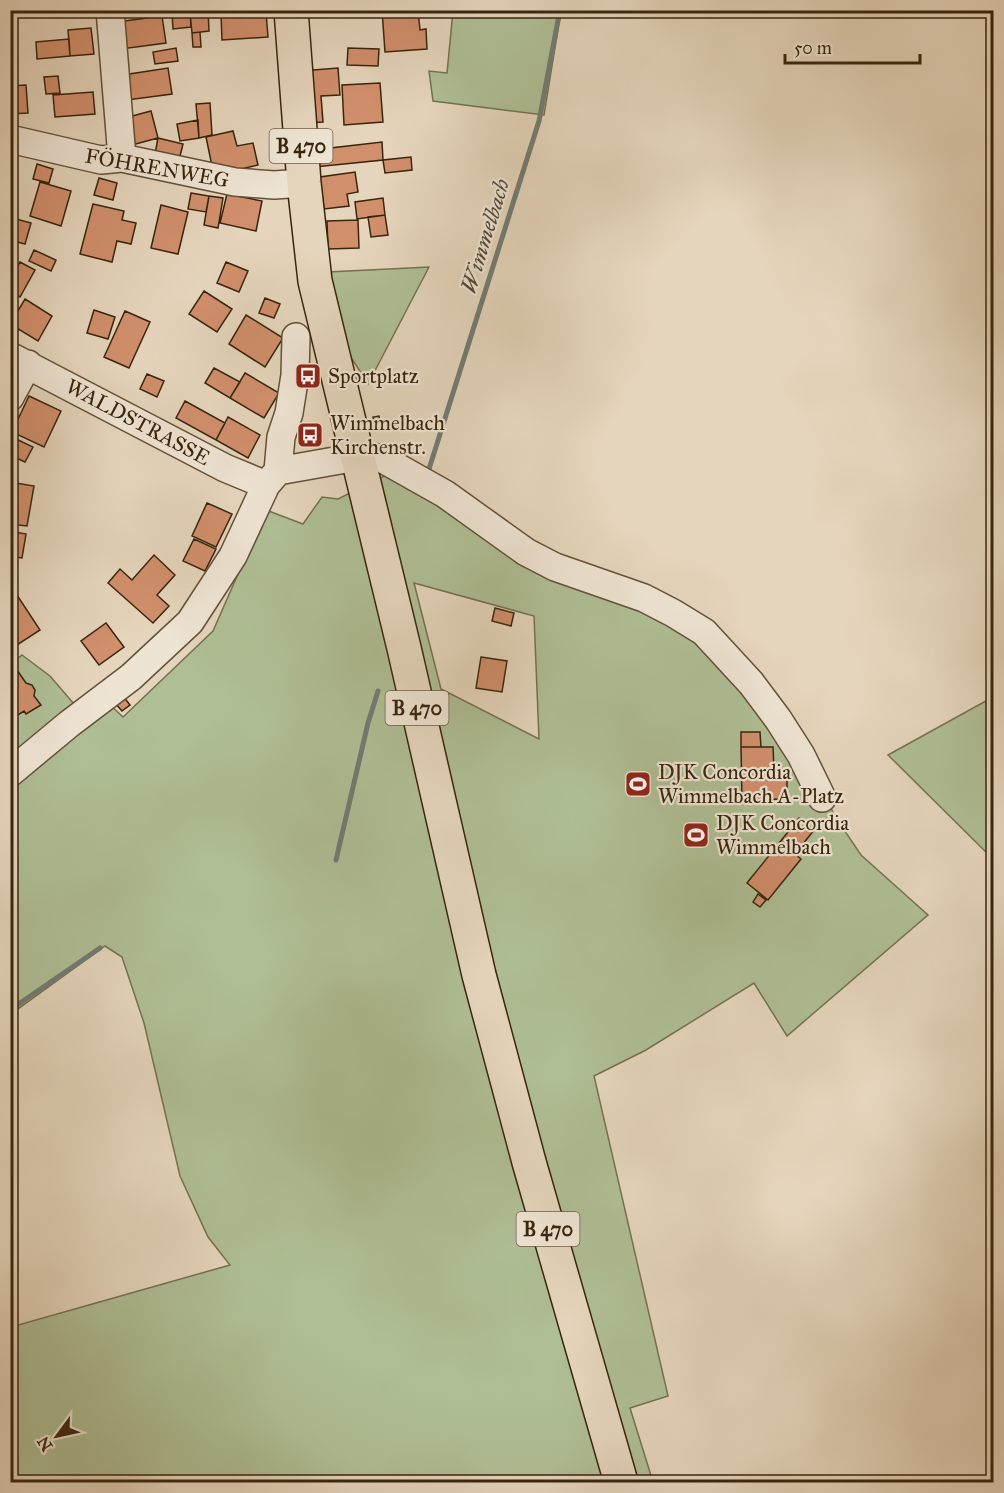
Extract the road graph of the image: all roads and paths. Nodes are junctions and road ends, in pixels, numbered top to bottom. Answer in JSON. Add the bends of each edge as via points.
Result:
{"nodes":[{"id":1,"x":110,"y":10,"type":"edge"},
{"id":2,"x":291,"y":10,"type":"edge"},
{"id":3,"x":10,"y":139,"type":"edge"},
{"id":4,"x":122,"y":158,"type":"junction"},
{"id":5,"x":304,"y":183,"type":"junction"},
{"id":6,"x":297,"y":337,"type":"dead end"},
{"id":7,"x":19,"y":360,"type":"edge"},
{"id":8,"x":10,"y":397,"type":"edge"},
{"id":9,"x":357,"y":457,"type":"junction"},
{"id":10,"x":272,"y":478,"type":"junction"},
{"id":11,"x":10,"y":773,"type":"edge"},
{"id":12,"x":822,"y":798,"type":"dead end"},
{"id":13,"x":621,"y":1482,"type":"edge"}],
"edges":[{"from":1,"to":4,"type":"street"},
{"from":2,"to":5,"type":"main road","number":"B 470"},
{"from":3,"to":4,"type":"street","name":"FÖHRENWEG","via":[[101,160]]},
{"from":4,"to":5,"type":"street","name":"FÖHRENWEG","via":[[235,182]]},
{"from":5,"to":9,"type":"main road","number":"B 470","via":[[315,281]]},
{"from":6,"to":10,"type":"street","via":[[289,413]]},
{"from":7,"to":8,"type":"street"},
{"from":7,"to":10,"type":"street","name":"WALDSTRASSE","via":[[225,468]]},
{"from":9,"to":10,"type":"street"},
{"from":9,"to":12,"type":"street","via":[[381,458],[397,465],[526,552],[555,567],[644,598],[704,632],[751,682],[778,719]]},
{"from":9,"to":13,"type":"main road","number":"B 470","via":[[479,975]]},
{"from":10,"to":11,"type":"street","via":[[233,556],[190,622],[131,677]]}]}
